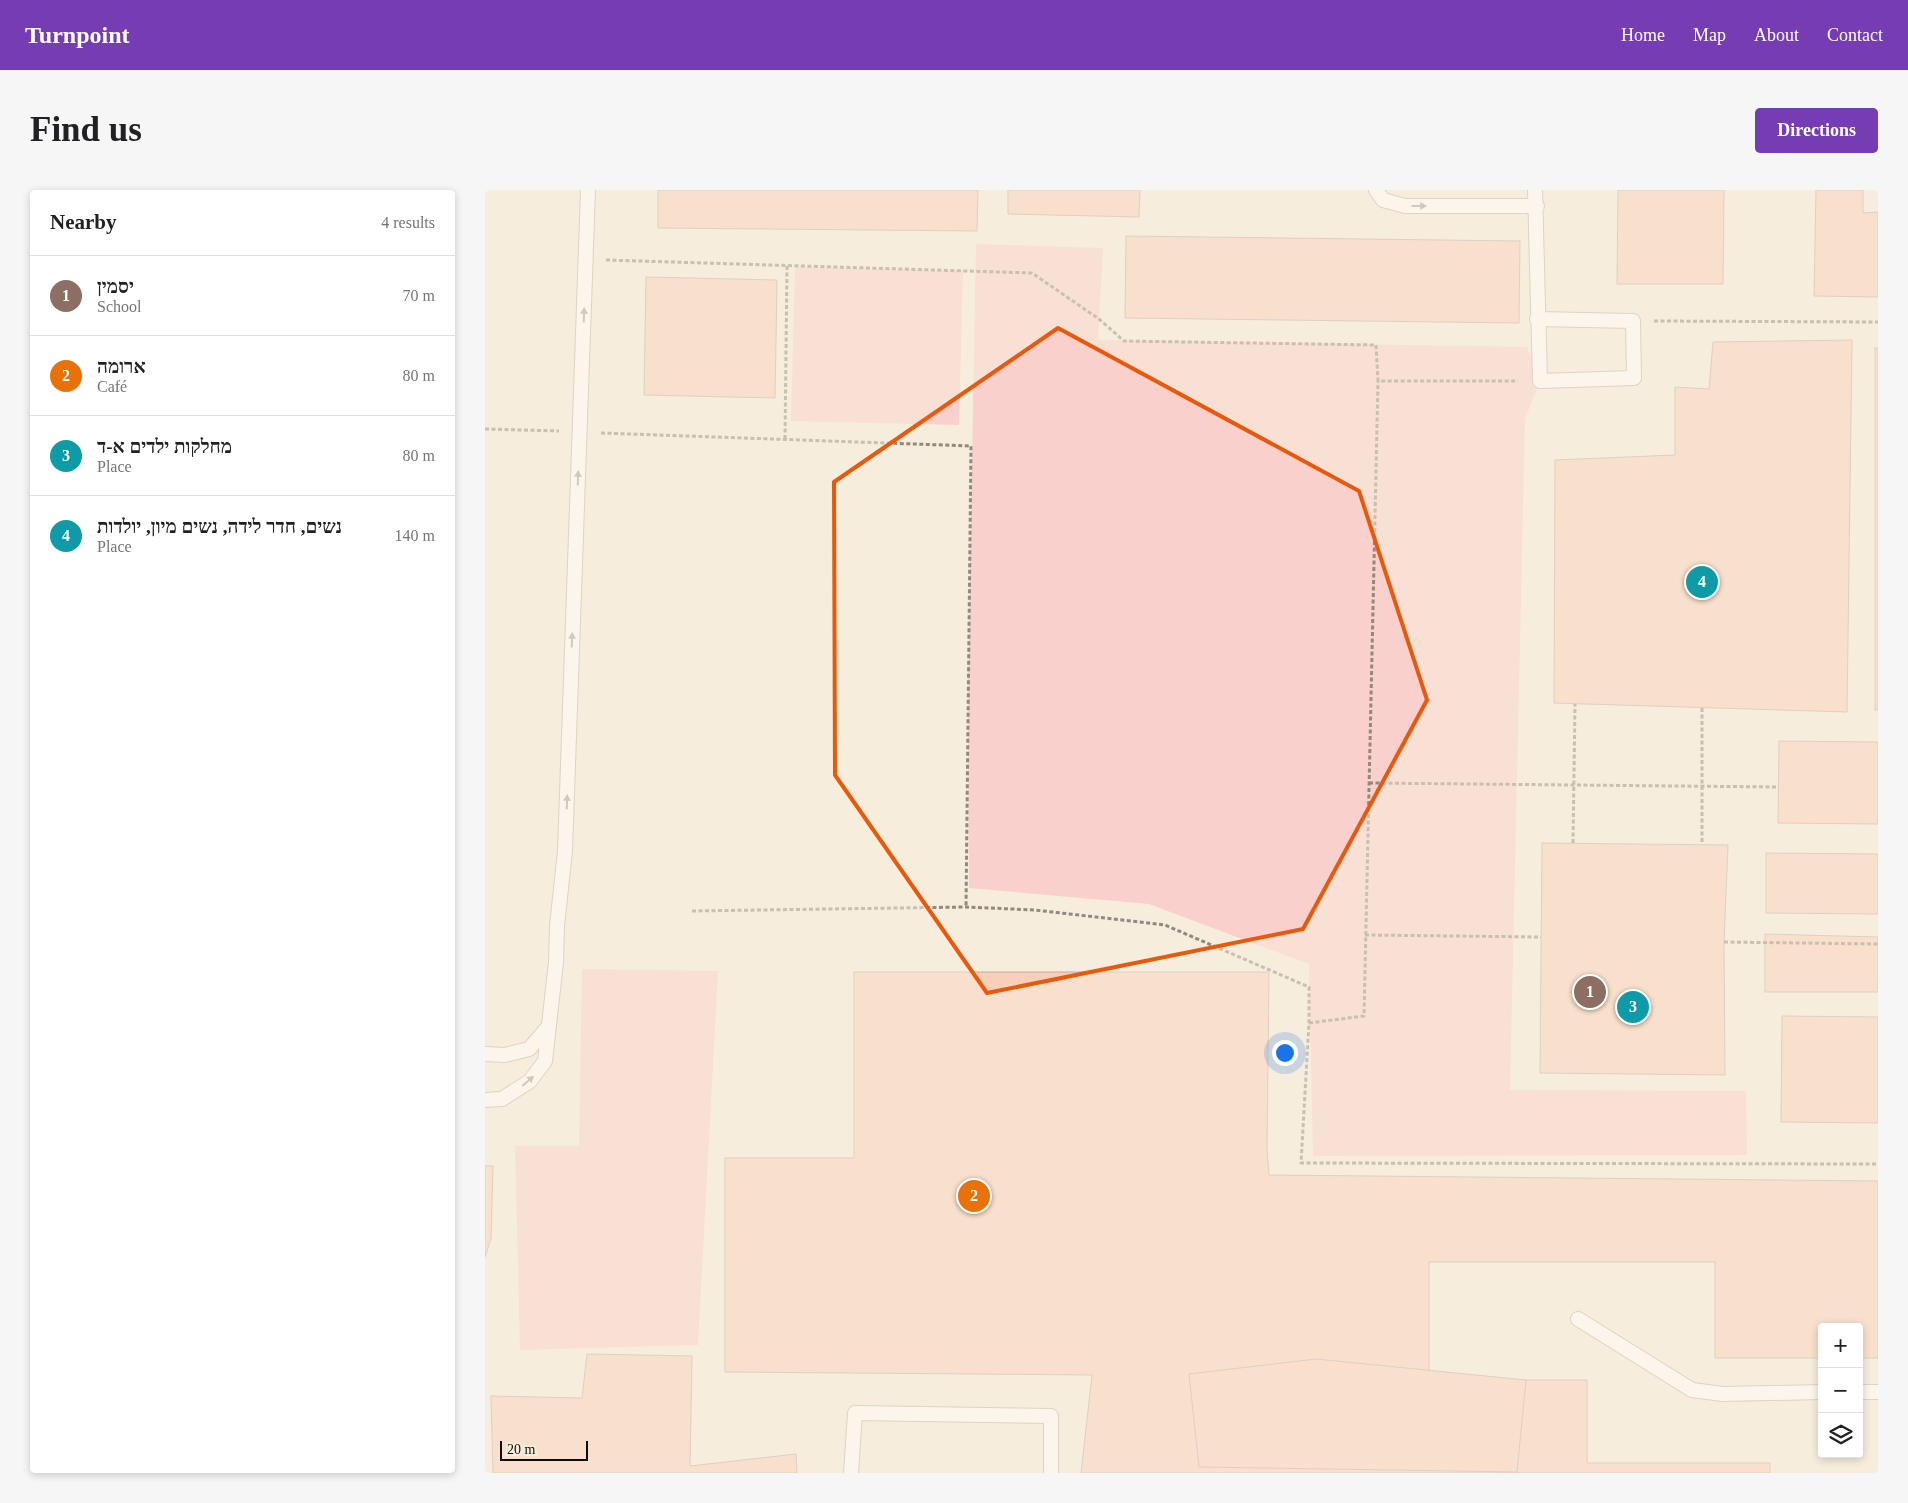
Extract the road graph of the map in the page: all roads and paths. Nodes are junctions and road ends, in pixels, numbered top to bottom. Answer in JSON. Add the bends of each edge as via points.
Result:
{"nodes":[{"id":1,"x":588,"y":190,"type":"edge"},
{"id":2,"x":1376,"y":190,"type":"edge"},
{"id":3,"x":1535,"y":190,"type":"edge"},
{"id":4,"x":1537,"y":206,"type":"junction"},
{"id":5,"x":585,"y":259,"type":"junction"},
{"id":6,"x":787,"y":266,"type":"junction"},
{"id":7,"x":1537,"y":319,"type":"junction"},
{"id":8,"x":1633,"y":321,"type":"junction"},
{"id":9,"x":1878,"y":322,"type":"edge"},
{"id":10,"x":1378,"y":381,"type":"junction"},
{"id":11,"x":1540,"y":381,"type":"junction"},
{"id":12,"x":485,"y":429,"type":"edge"},
{"id":13,"x":580,"y":432,"type":"junction"},
{"id":14,"x":785,"y":439,"type":"junction"},
{"id":15,"x":1575,"y":704,"type":"dead end"},
{"id":16,"x":1702,"y":708,"type":"dead end"},
{"id":17,"x":1369,"y":783,"type":"junction"},
{"id":18,"x":1573,"y":786,"type":"junction"},
{"id":19,"x":1702,"y":786,"type":"junction"},
{"id":20,"x":1779,"y":787,"type":"dead end"},
{"id":21,"x":1573,"y":843,"type":"dead end"},
{"id":22,"x":1702,"y":844,"type":"dead end"},
{"id":23,"x":966,"y":907,"type":"junction"},
{"id":24,"x":692,"y":911,"type":"dead end"},
{"id":25,"x":1365,"y":935,"type":"junction"},
{"id":26,"x":1541,"y":938,"type":"dead end"},
{"id":27,"x":1724,"y":942,"type":"dead end"},
{"id":28,"x":1878,"y":944,"type":"edge"},
{"id":29,"x":1309,"y":1023,"type":"junction"},
{"id":30,"x":549,"y":1026,"type":"junction"},
{"id":31,"x":485,"y":1054,"type":"edge"},
{"id":32,"x":485,"y":1100,"type":"edge"},
{"id":33,"x":1878,"y":1164,"type":"edge"},
{"id":34,"x":1578,"y":1319,"type":"dead end"},
{"id":35,"x":1818,"y":1392,"type":"edge"},
{"id":36,"x":1863,"y":1392,"type":"edge"},
{"id":37,"x":1878,"y":1392,"type":"edge"},
{"id":38,"x":851,"y":1473,"type":"edge"},
{"id":39,"x":1051,"y":1473,"type":"edge"}],
"edges":[{"from":1,"to":5,"type":"lane"},
{"from":2,"to":4,"type":"lane","one_way":true,"via":[[1383,200],[1405,206]]},
{"from":3,"to":4,"type":"lane"},
{"from":4,"to":7,"type":"lane"},
{"from":5,"to":6,"type":"path"},
{"from":13,"to":5,"type":"lane","one_way":true},
{"from":6,"to":10,"type":"path","via":[[1032,273],[1099,319],[1124,341],[1376,345]]},
{"from":6,"to":14,"type":"path"},
{"from":7,"to":8,"type":"lane"},
{"from":7,"to":11,"type":"lane"},
{"from":8,"to":9,"type":"path"},
{"from":8,"to":11,"type":"lane","via":[[1633,378]]},
{"from":10,"to":11,"type":"path"},
{"from":10,"to":17,"type":"path"},
{"from":12,"to":13,"type":"path"},
{"from":13,"to":14,"type":"path"},
{"from":30,"to":13,"type":"lane","one_way":true,"via":[[565,851]]},
{"from":14,"to":23,"type":"path","via":[[971,446]]},
{"from":15,"to":18,"type":"path"},
{"from":16,"to":19,"type":"path"},
{"from":17,"to":18,"type":"path"},
{"from":17,"to":25,"type":"path"},
{"from":18,"to":19,"type":"path"},
{"from":18,"to":21,"type":"path"},
{"from":19,"to":20,"type":"path"},
{"from":19,"to":22,"type":"path"},
{"from":23,"to":24,"type":"path"},
{"from":23,"to":29,"type":"path","via":[[1035,910],[1165,925],[1309,987]]},
{"from":25,"to":26,"type":"path"},
{"from":25,"to":29,"type":"path","via":[[1364,1016]]},
{"from":27,"to":28,"type":"path"},
{"from":29,"to":33,"type":"path","via":[[1301,1163]]},
{"from":30,"to":31,"type":"lane","via":[[529,1048],[505,1055]]},
{"from":32,"to":30,"type":"lane","one_way":true,"via":[[503,1099],[530,1081],[545,1061]]},
{"from":34,"to":35,"type":"lane","via":[[1692,1390],[1723,1394]]},
{"from":36,"to":37,"type":"lane"},
{"from":38,"to":39,"type":"lane","via":[[855,1413],[1051,1416]]}]}
